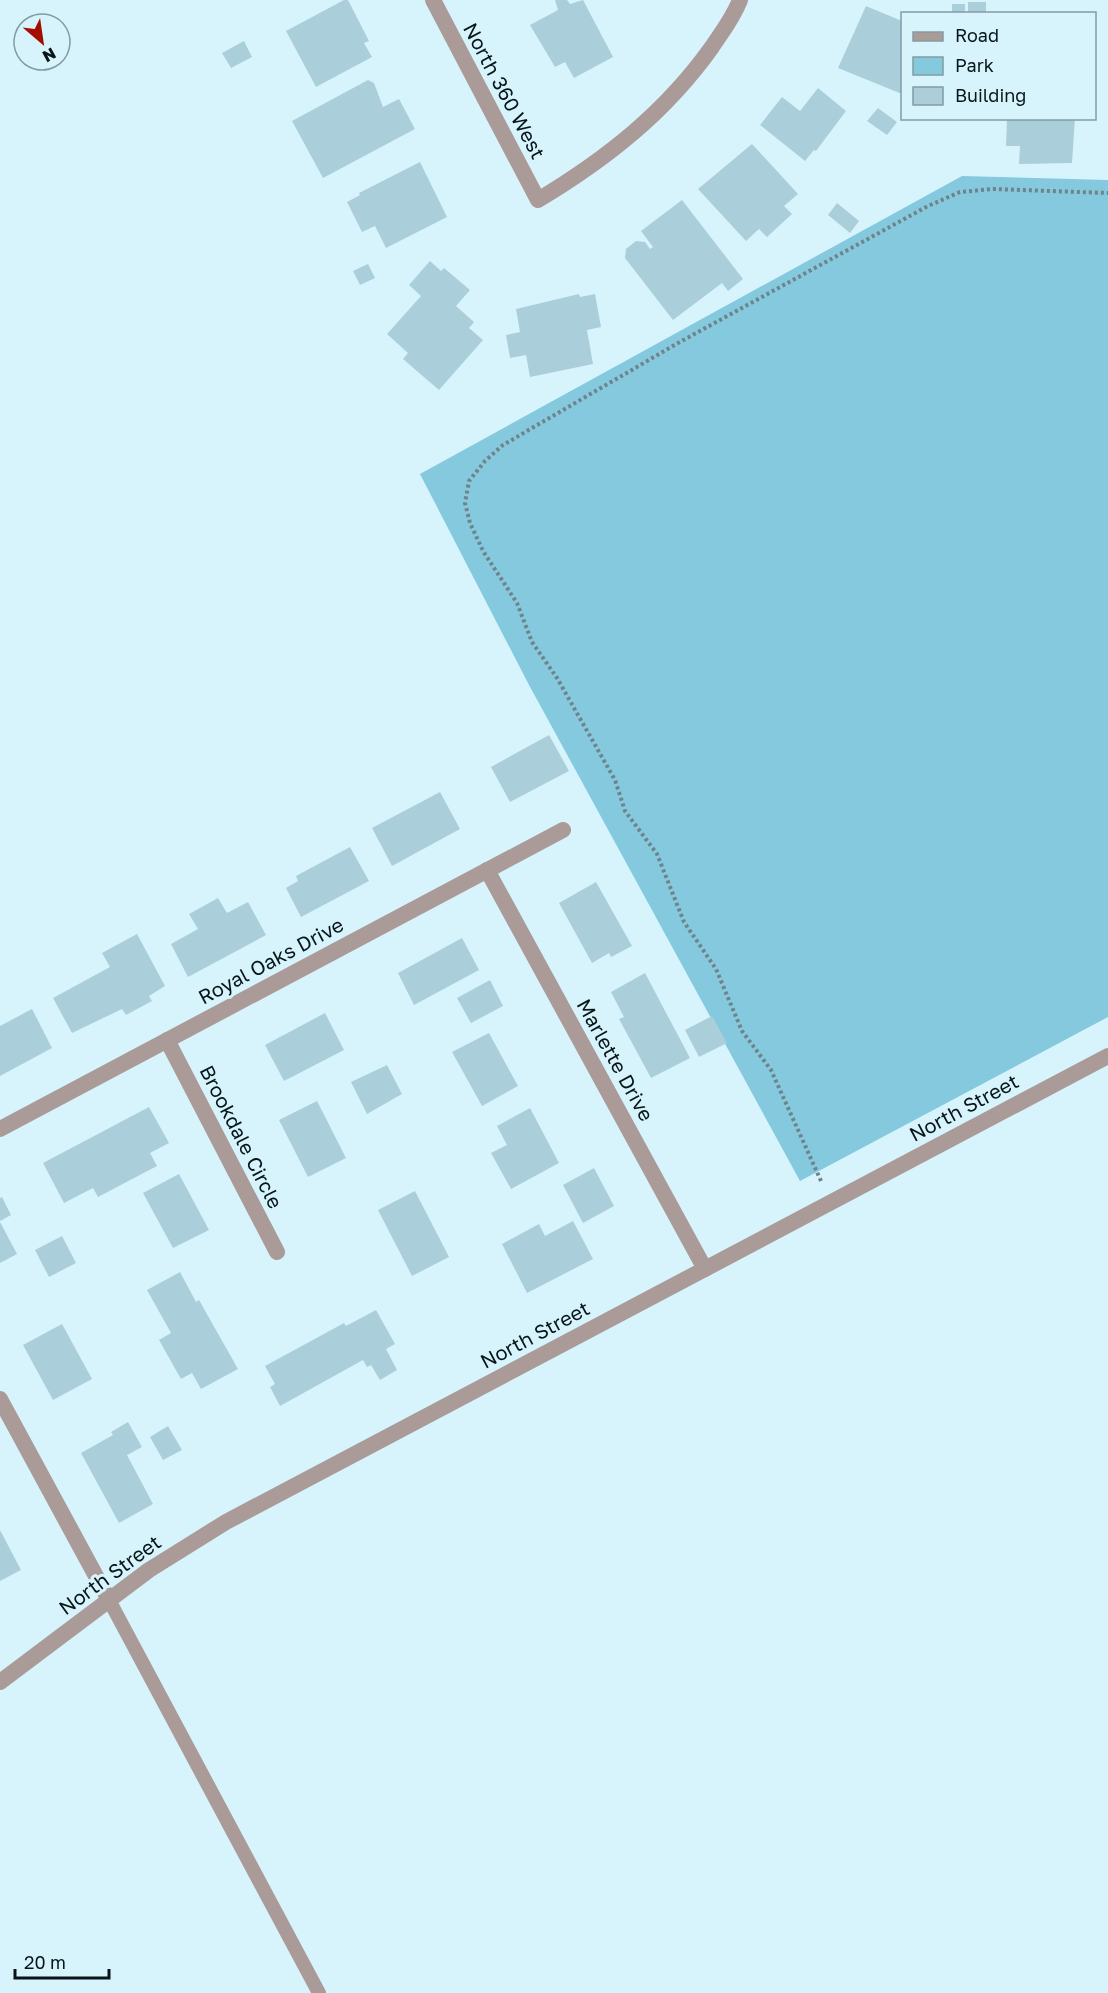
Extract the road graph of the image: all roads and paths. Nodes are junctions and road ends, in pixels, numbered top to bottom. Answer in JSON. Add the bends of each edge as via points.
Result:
{"nodes":[{"id":1,"x":433,"y":0,"type":"edge"},
{"id":2,"x":740,"y":0,"type":"edge"},
{"id":3,"x":1108,"y":193,"type":"edge"},
{"id":4,"x":563,"y":830,"type":"dead end"},
{"id":5,"x":488,"y":870,"type":"junction"},
{"id":6,"x":167,"y":1040,"type":"junction"},
{"id":7,"x":1108,"y":1056,"type":"edge"},
{"id":8,"x":0,"y":1129,"type":"edge"},
{"id":9,"x":831,"y":1202,"type":"junction"},
{"id":10,"x":277,"y":1252,"type":"dead end"},
{"id":11,"x":705,"y":1269,"type":"junction"},
{"id":12,"x":0,"y":1399,"type":"edge"},
{"id":13,"x":109,"y":1600,"type":"junction"},
{"id":14,"x":0,"y":1682,"type":"edge"},
{"id":15,"x":319,"y":1993,"type":"edge"}],
"edges":[{"from":1,"to":2,"type":"street","name":"North 360 West","via":[[538,201],[591,168],[640,128],[695,71],[735,14]]},
{"from":3,"to":9,"type":"path","via":[[993,189],[960,192],[928,206],[678,343],[503,445],[469,481],[465,503],[483,551],[518,603],[532,642],[615,780],[625,811],[657,854],[684,922],[716,969],[742,1031],[771,1070]]},
{"from":4,"to":5,"type":"street","name":"Royal Oaks Drive"},
{"from":5,"to":6,"type":"street","name":"Royal Oaks Drive"},
{"from":5,"to":11,"type":"street","name":"Marlette Drive"},
{"from":6,"to":8,"type":"street","name":"Royal Oaks Drive"},
{"from":6,"to":10,"type":"street","name":"Brookdale Circle"},
{"from":7,"to":9,"type":"street","name":"North Street"},
{"from":9,"to":11,"type":"street","name":"North Street"},
{"from":11,"to":13,"type":"street","name":"North Street","via":[[226,1522]]},
{"from":12,"to":13,"type":"street"},
{"from":13,"to":14,"type":"street","name":"North Street"},
{"from":13,"to":15,"type":"lane"}]}
